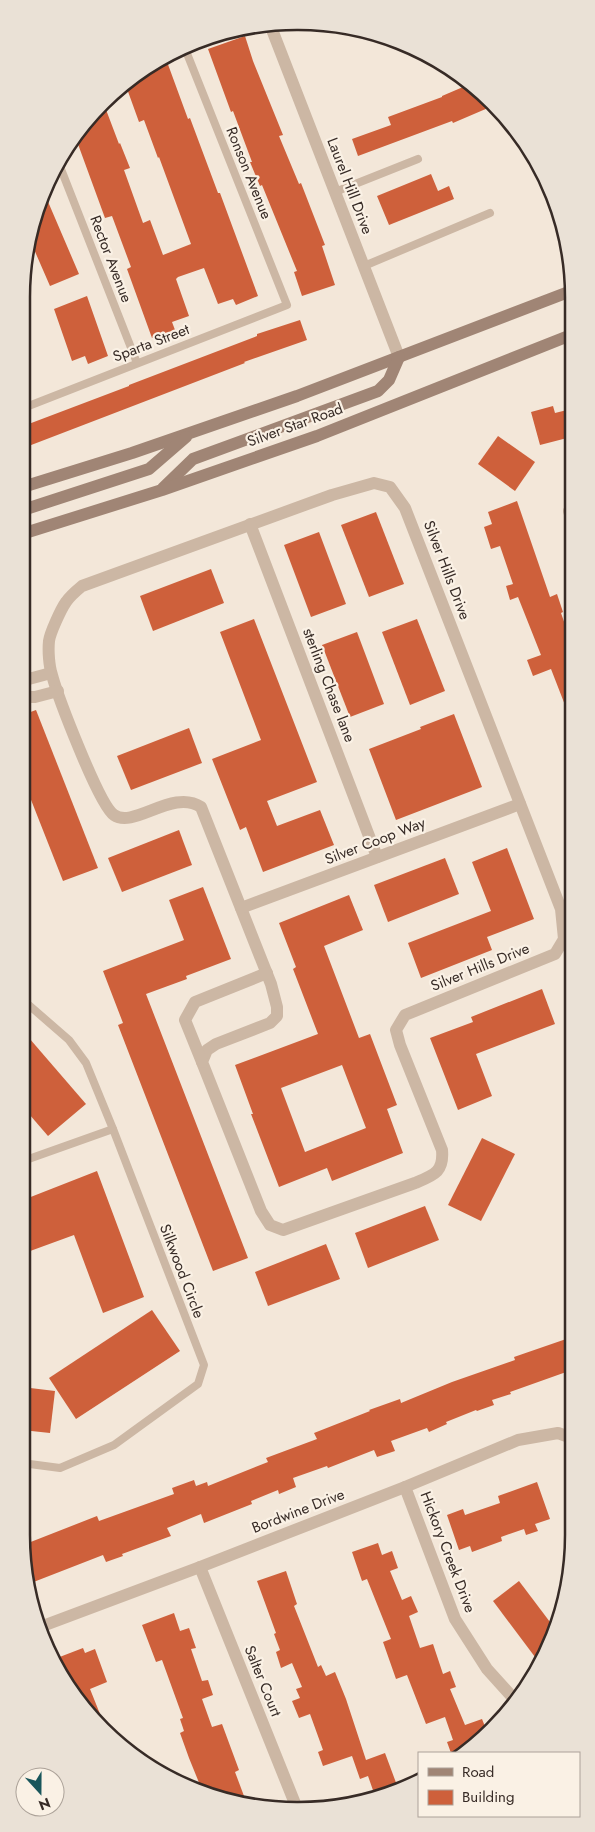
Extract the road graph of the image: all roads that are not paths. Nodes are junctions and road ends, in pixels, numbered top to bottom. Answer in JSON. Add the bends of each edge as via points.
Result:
{"nodes":[{"id":1,"x":273,"y":31,"type":"edge"},
{"id":2,"x":187,"y":54,"type":"edge"},
{"id":3,"x":418,"y":159,"type":"dead end"},
{"id":4,"x":62,"y":172,"type":"edge"},
{"id":5,"x":335,"y":192,"type":"junction"},
{"id":6,"x":490,"y":213,"type":"dead end"},
{"id":7,"x":364,"y":266,"type":"junction"},
{"id":8,"x":565,"y":293,"type":"edge"},
{"id":9,"x":287,"y":305,"type":"joint"},
{"id":10,"x":565,"y":337,"type":"edge"},
{"id":11,"x":399,"y":357,"type":"junction"},
{"id":12,"x":137,"y":364,"type":"junction"},
{"id":13,"x":30,"y":405,"type":"edge"},
{"id":14,"x":192,"y":432,"type":"junction"},
{"id":15,"x":30,"y":485,"type":"edge"},
{"id":16,"x":162,"y":490,"type":"junction"},
{"id":17,"x":30,"y":508,"type":"edge"},
{"id":18,"x":250,"y":524,"type":"junction"},
{"id":19,"x":30,"y":531,"type":"edge"},
{"id":20,"x":51,"y":673,"type":"junction"},
{"id":21,"x":30,"y":679,"type":"edge"},
{"id":22,"x":58,"y":691,"type":"junction"},
{"id":23,"x":30,"y":697,"type":"edge"},
{"id":24,"x":520,"y":804,"type":"junction"},
{"id":25,"x":376,"y":857,"type":"junction"},
{"id":26,"x":241,"y":908,"type":"junction"},
{"id":27,"x":267,"y":973,"type":"junction"},
{"id":28,"x":30,"y":1005,"type":"edge"},
{"id":29,"x":202,"y":1062,"type":"junction"},
{"id":30,"x":113,"y":1129,"type":"junction"},
{"id":31,"x":30,"y":1159,"type":"edge"},
{"id":32,"x":565,"y":1436,"type":"edge"},
{"id":33,"x":30,"y":1464,"type":"edge"},
{"id":34,"x":405,"y":1487,"type":"junction"},
{"id":35,"x":200,"y":1567,"type":"junction"},
{"id":36,"x":46,"y":1625,"type":"edge"},
{"id":37,"x":511,"y":1696,"type":"edge"},
{"id":38,"x":294,"y":1802,"type":"edge"}],
"edges":[{"from":1,"to":5,"type":"street","name":"Laurel Hill Drive"},
{"from":2,"to":9,"type":"lane","name":"Ronson Avenue"},
{"from":3,"to":5,"type":"lane"},
{"from":4,"to":12,"type":"lane","name":"Rector Avenue"},
{"from":5,"to":7,"type":"street","name":"Laurel Hill Drive"},
{"from":6,"to":7,"type":"lane"},
{"from":7,"to":11,"type":"street","name":"Laurel Hill Drive"},
{"from":8,"to":11,"type":"main road","name":"Silver Star Road"},
{"from":9,"to":12,"type":"lane","name":"Sparta Street"},
{"from":10,"to":16,"type":"main road","name":"Silver Star Road","via":[[317,436]]},
{"from":11,"to":14,"type":"main road","name":"Silver Star Road"},
{"from":11,"to":16,"type":"main road","via":[[389,380],[378,391],[193,458]]},
{"from":12,"to":13,"type":"lane","name":"Sparta Street"},
{"from":14,"to":15,"type":"main road","name":"Silver Star Road"},
{"from":14,"to":17,"type":"main road","via":[[149,469]]},
{"from":16,"to":19,"type":"main road","name":"Silver Star Road"},
{"from":18,"to":20,"type":"street","name":"Silver Hills Drive","via":[[82,586],[65,604],[49,640]]},
{"from":18,"to":24,"type":"street","name":"Silver Hills Drive","via":[[374,484],[390,488],[405,508]]},
{"from":18,"to":25,"type":"street","name":"sterling Chase lane"},
{"from":20,"to":21,"type":"street"},
{"from":20,"to":22,"type":"street","name":"Silver Hills Drive"},
{"from":22,"to":23,"type":"street"},
{"from":22,"to":26,"type":"street","name":"Silver Hills Drive","via":[[82,754],[113,815],[124,819],[182,801],[201,807]]},
{"from":24,"to":25,"type":"street","name":"Silver Coop Way"},
{"from":24,"to":29,"type":"street","name":"Silver Hills Drive","via":[[561,909],[564,939],[555,954],[405,1015],[396,1030],[442,1150],[439,1170],[431,1176],[283,1230],[270,1226]]},
{"from":25,"to":26,"type":"street","name":"Silver Coop Way"},
{"from":26,"to":27,"type":"street","name":"Silver Hills Drive"},
{"from":27,"to":29,"type":"street","name":"Silver Hills Drive","via":[[277,1016],[270,1023],[216,1044],[207,1050]]},
{"from":27,"to":29,"type":"street","via":[[195,1002],[185,1020]]},
{"from":28,"to":30,"type":"lane","name":"Silkwood Circle","via":[[68,1040],[86,1063]]},
{"from":30,"to":31,"type":"lane"},
{"from":30,"to":33,"type":"lane","name":"Silkwood Circle","via":[[204,1365],[198,1384],[114,1446],[60,1468]]},
{"from":32,"to":34,"type":"street","name":"Bordwine Drive","via":[[558,1433],[518,1440]]},
{"from":34,"to":35,"type":"street","name":"Bordwine Drive"},
{"from":34,"to":37,"type":"street","name":"Hickory Creek Drive","via":[[455,1619],[487,1669]]},
{"from":35,"to":36,"type":"street","name":"Bordwine Drive"},
{"from":35,"to":38,"type":"street","name":"Salter Court"}]}
